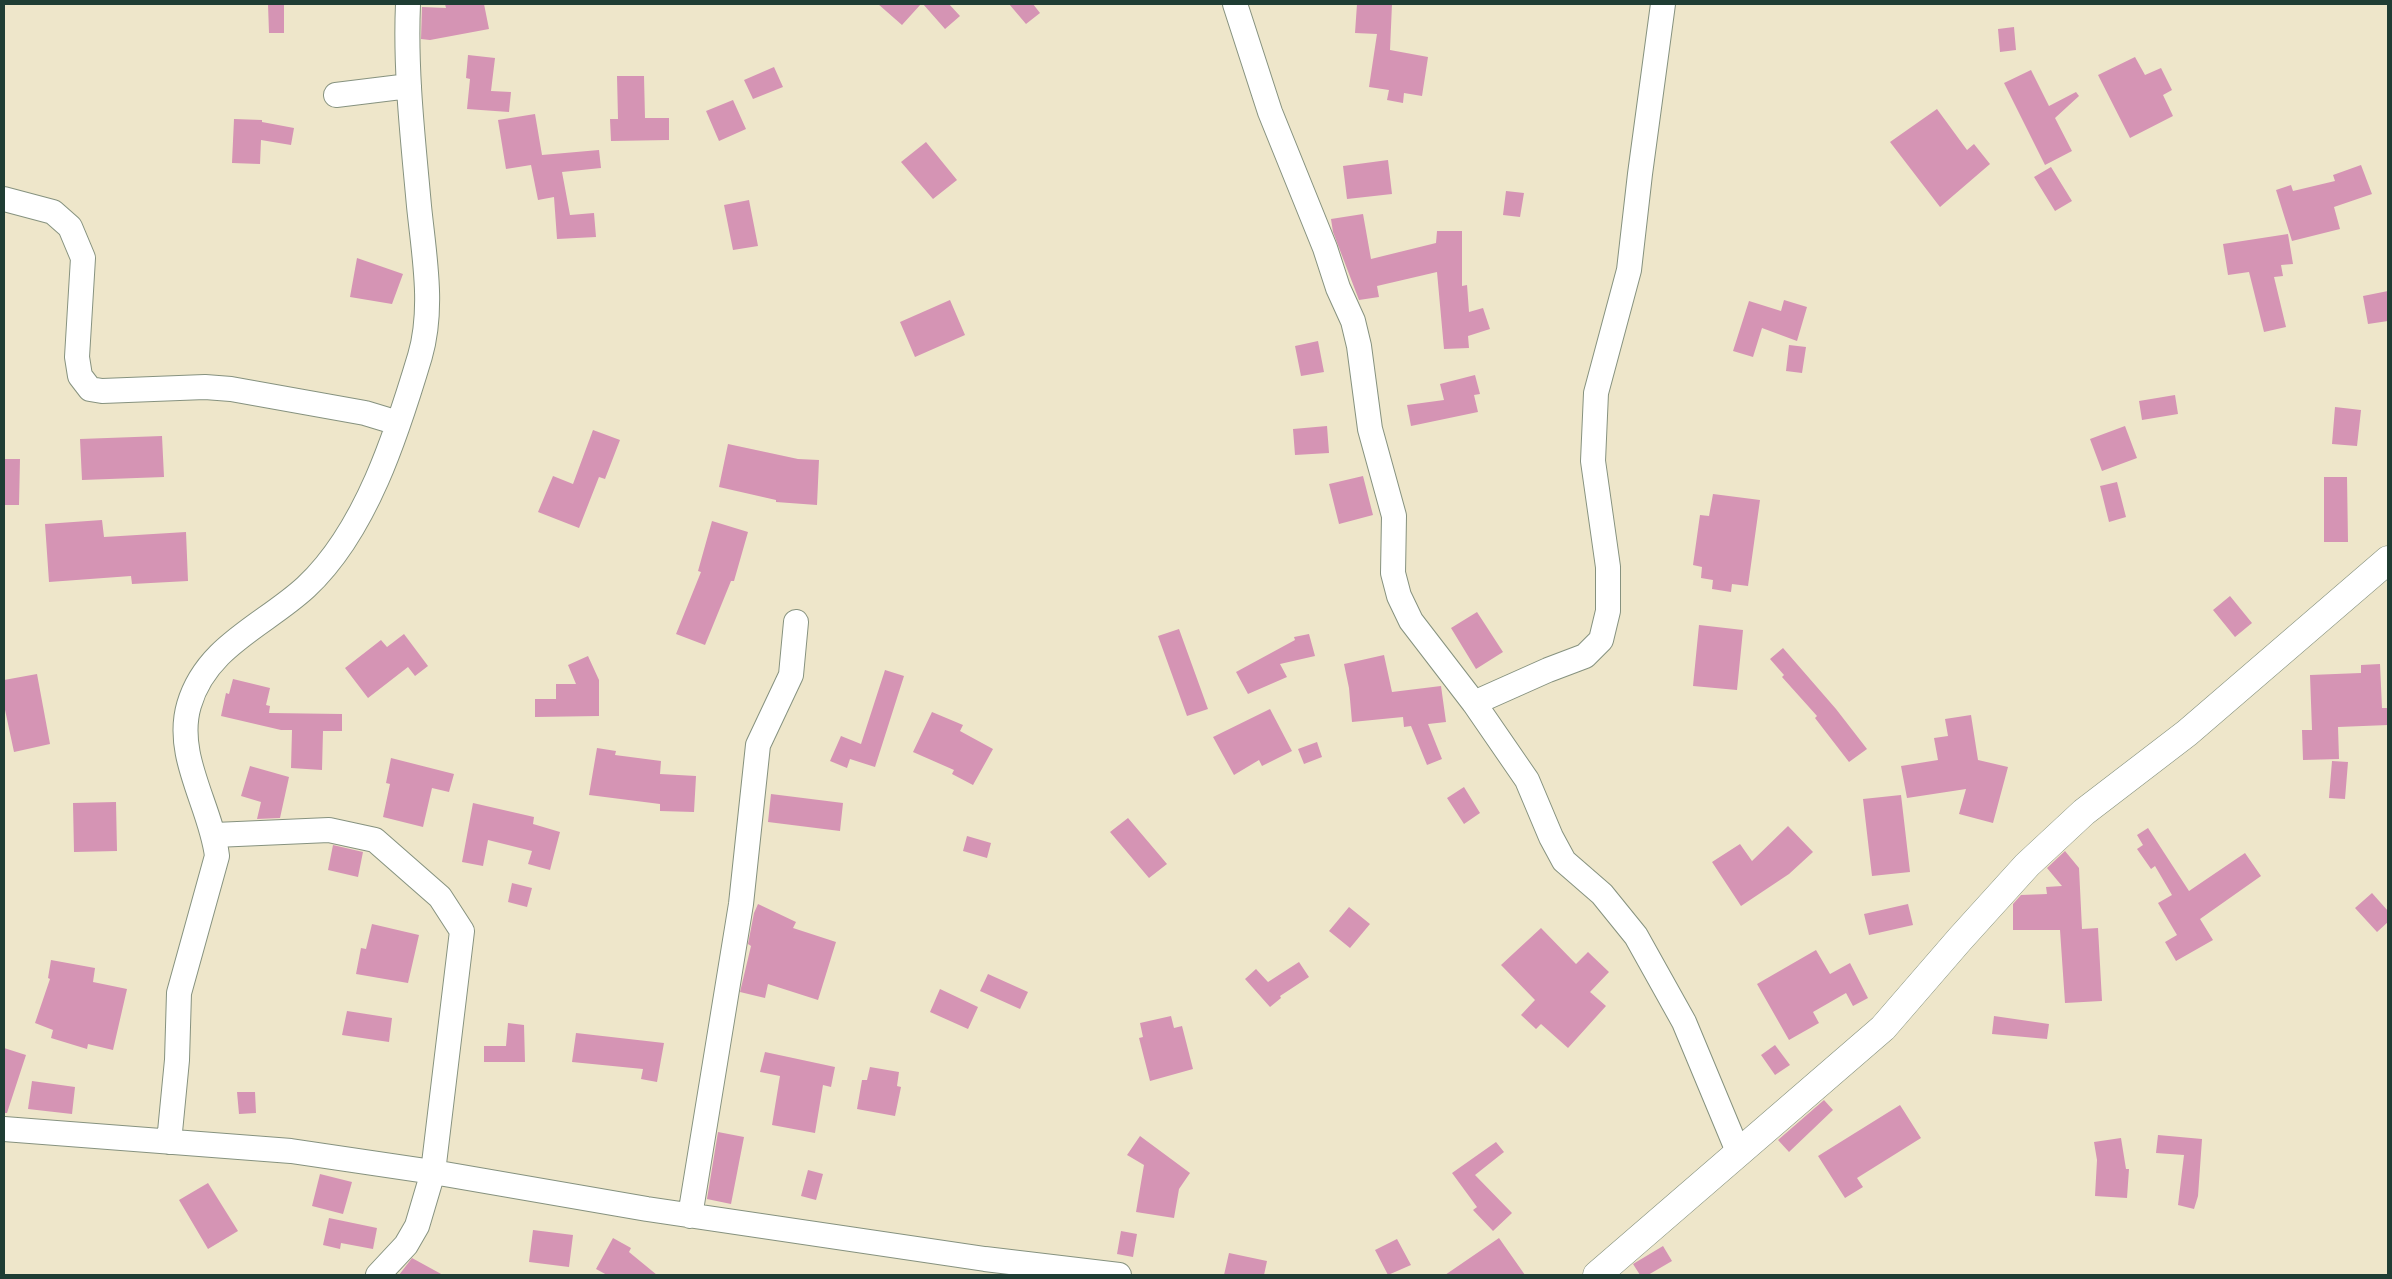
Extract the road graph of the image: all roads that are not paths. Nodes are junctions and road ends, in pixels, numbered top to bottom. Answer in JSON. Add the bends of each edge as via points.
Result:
{"nodes":[{"id":1,"x":408,"y":4,"type":"edge"},
{"id":2,"x":1235,"y":4,"type":"edge"},
{"id":3,"x":1663,"y":4,"type":"edge"},
{"id":4,"x":409,"y":86,"type":"junction"},
{"id":5,"x":336,"y":94,"type":"dead end"},
{"id":6,"x":4,"y":199,"type":"edge"},
{"id":7,"x":398,"y":423,"type":"junction"},
{"id":8,"x":2388,"y":560,"type":"edge"},
{"id":9,"x":796,"y":622,"type":"dead end"},
{"id":10,"x":1474,"y":703,"type":"junction"},
{"id":11,"x":215,"y":834,"type":"junction"},
{"id":12,"x":4,"y":1129,"type":"edge"},
{"id":13,"x":170,"y":1142,"type":"junction"},
{"id":14,"x":1739,"y":1154,"type":"junction"},
{"id":15,"x":433,"y":1172,"type":"junction"},
{"id":16,"x":690,"y":1216,"type":"junction"},
{"id":17,"x":378,"y":1275,"type":"edge"},
{"id":18,"x":1119,"y":1275,"type":"edge"},
{"id":19,"x":1597,"y":1275,"type":"edge"}],
"edges":[{"from":1,"to":4,"type":"street"},
{"from":2,"to":10,"type":"street","via":[[1270,112],[1353,321],[1376,459],[1394,516],[1393,573],[1398,596],[1411,621]]},
{"from":3,"to":10,"type":"street","via":[[1629,270],[1596,393],[1593,461],[1608,567],[1608,611],[1601,640],[1585,656]]},
{"from":4,"to":5,"type":"street"},
{"from":4,"to":7,"type":"street","via":[[427,287],[426,328],[421,354]]},
{"from":6,"to":7,"type":"street","via":[[53,212],[70,227],[83,258],[77,357],[80,376],[90,389],[231,389],[366,413]]},
{"from":7,"to":11,"type":"street","via":[[372,490],[348,537],[306,586],[220,653],[201,678],[189,706],[186,735],[194,779]]},
{"from":8,"to":14,"type":"street","via":[[2187,733],[2084,812],[2020,873],[1883,1028]]},
{"from":9,"to":16,"type":"street","via":[[791,675],[758,745],[742,904]]},
{"from":10,"to":14,"type":"street","via":[[1527,780],[1564,861],[1602,894],[1636,936],[1684,1022]]},
{"from":11,"to":13,"type":"street","via":[[217,856],[179,993]]},
{"from":11,"to":15,"type":"street","via":[[329,830],[375,840],[440,897],[449,910],[462,931]]},
{"from":12,"to":13,"type":"street"},
{"from":13,"to":15,"type":"street","via":[[291,1151]]},
{"from":14,"to":19,"type":"street"},
{"from":15,"to":16,"type":"street"},
{"from":15,"to":17,"type":"street","via":[[418,1226]]},
{"from":16,"to":18,"type":"street"}]}
